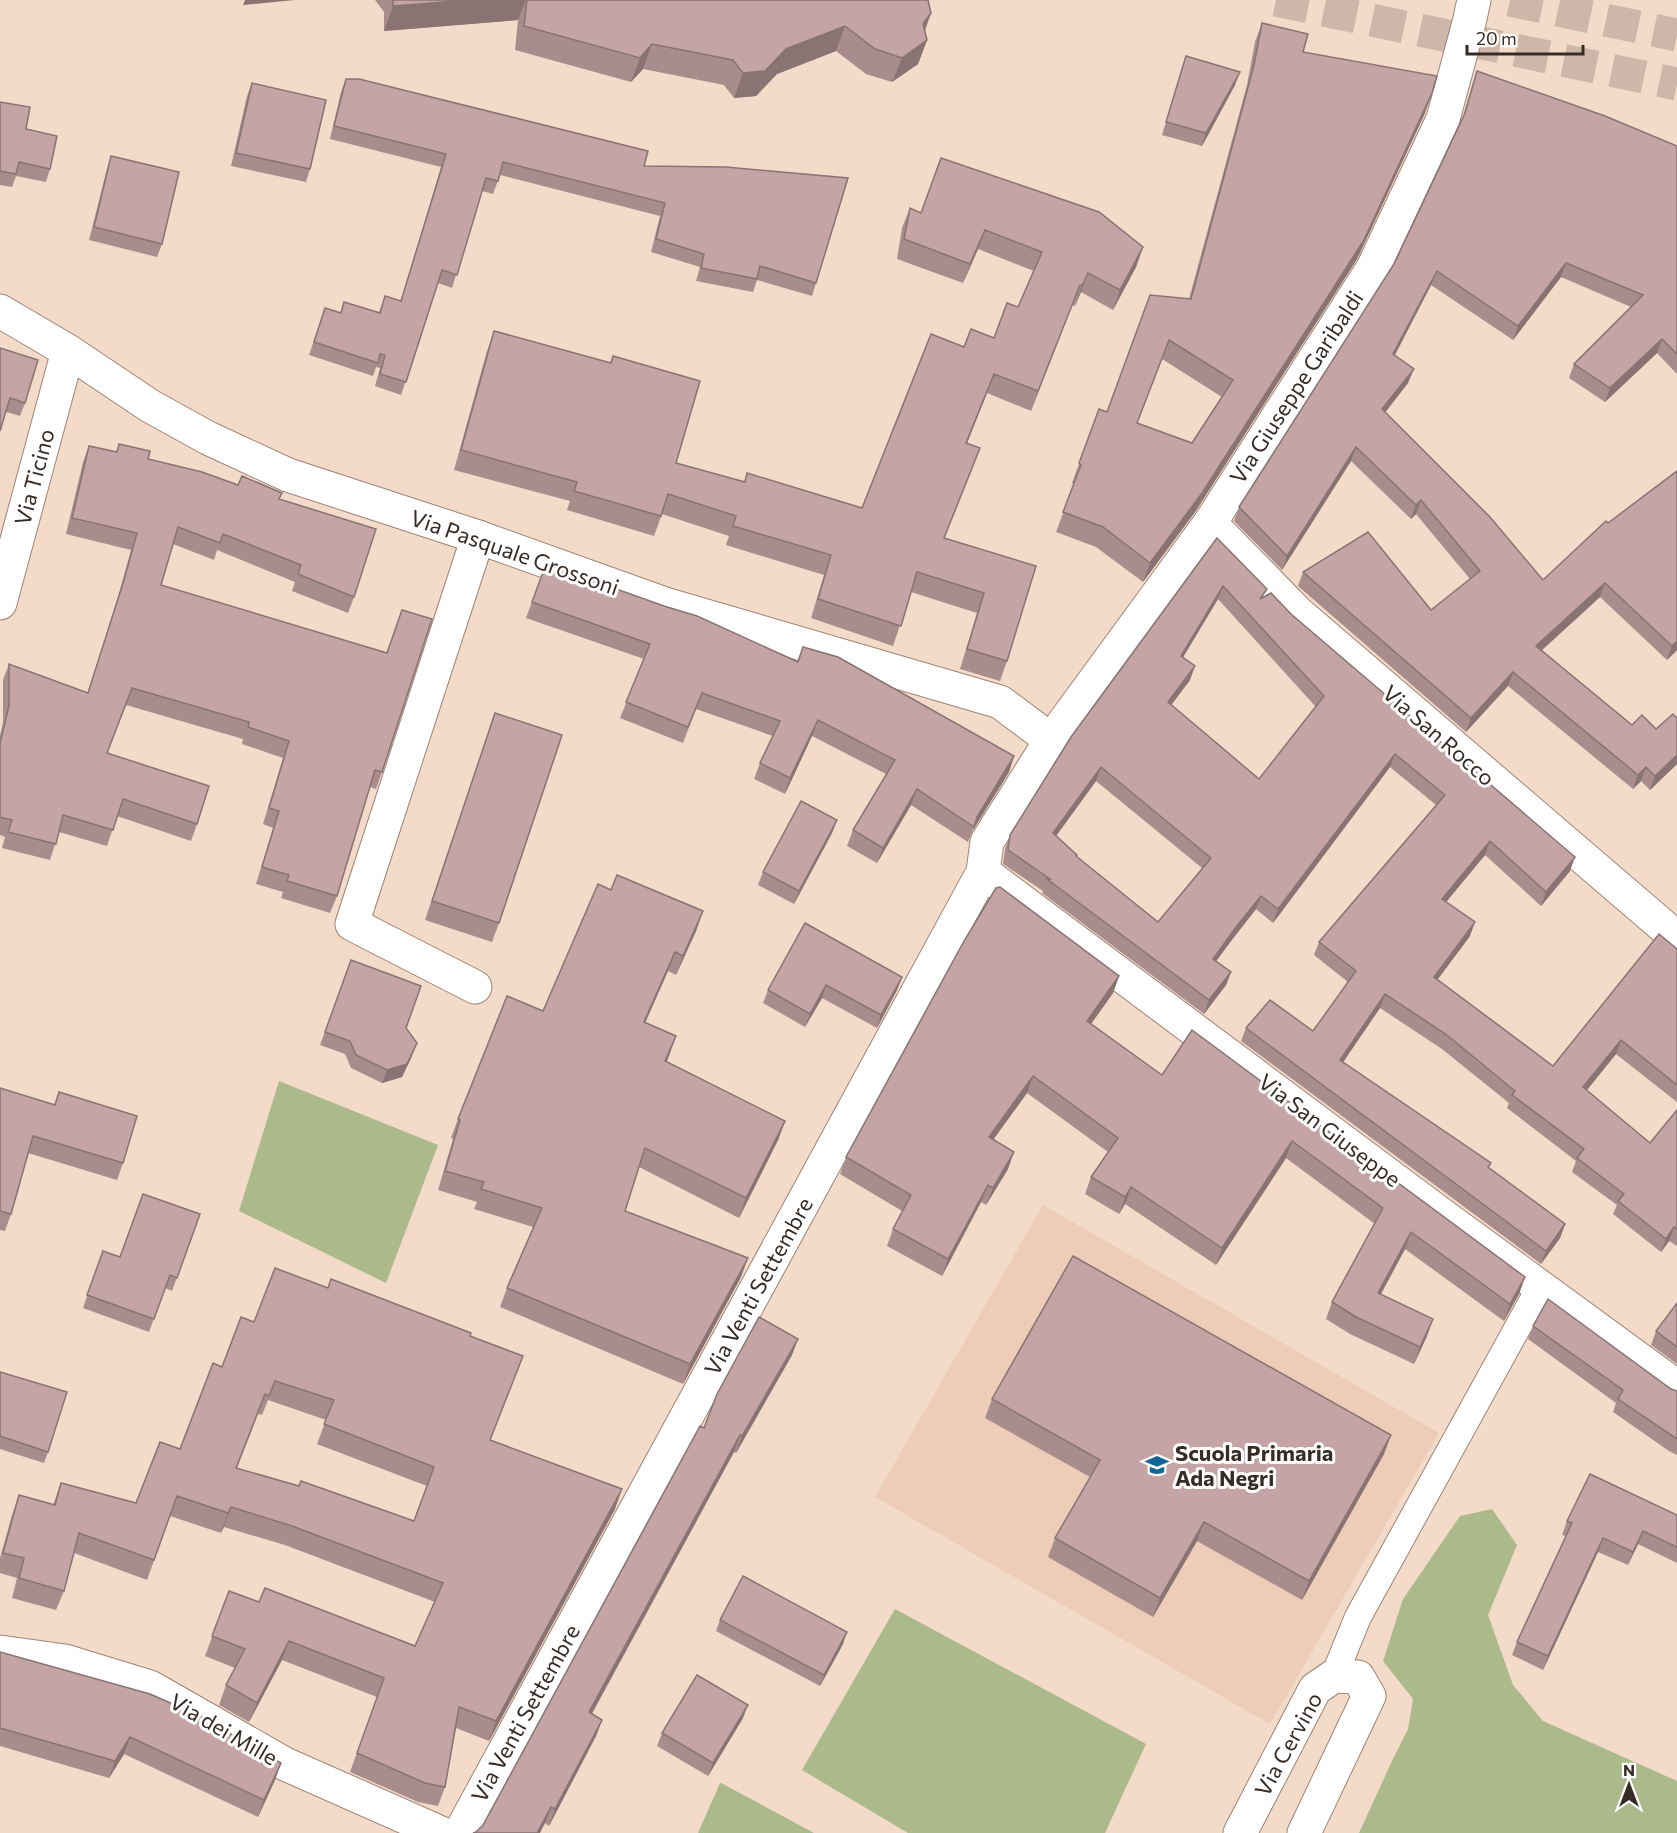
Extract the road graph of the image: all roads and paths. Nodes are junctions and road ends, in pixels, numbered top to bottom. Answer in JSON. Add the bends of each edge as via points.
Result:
{"nodes":[{"id":1,"x":1474,"y":0,"type":"edge"},
{"id":2,"x":0,"y":311,"type":"edge"},
{"id":3,"x":68,"y":351,"type":"junction"},
{"id":4,"x":1210,"y":523,"type":"junction"},
{"id":5,"x":478,"y":537,"type":"junction"},
{"id":6,"x":0,"y":603,"type":"edge"},
{"id":7,"x":1051,"y":740,"type":"junction"},
{"id":8,"x":983,"y":872,"type":"junction"},
{"id":9,"x":1677,"y":938,"type":"edge"},
{"id":10,"x":475,"y":987,"type":"dead end"},
{"id":11,"x":1540,"y":1287,"type":"junction"},
{"id":12,"x":1677,"y":1387,"type":"edge"},
{"id":13,"x":0,"y":1652,"type":"edge"},
{"id":14,"x":1334,"y":1676,"type":"junction"},
{"id":15,"x":441,"y":1833,"type":"edge"},
{"id":16,"x":460,"y":1833,"type":"edge"},
{"id":17,"x":1239,"y":1833,"type":"edge"},
{"id":18,"x":1304,"y":1833,"type":"edge"}],
"edges":[{"from":1,"to":4,"type":"street","name":"Via Giuseppe Garibaldi","via":[[1443,119],[1373,268]]},
{"from":2,"to":3,"type":"street","name":"Via Pasquale Grossoni"},
{"from":3,"to":5,"type":"street","name":"Via Pasquale Grossoni","via":[[208,438],[288,475]]},
{"from":3,"to":6,"type":"street","name":"Via Ticino"},
{"from":4,"to":7,"type":"street","name":"Via Giuseppe Garibaldi"},
{"from":4,"to":9,"type":"street","name":"Via San Rocco","via":[[1298,613]]},
{"from":5,"to":7,"type":"street","name":"Via Pasquale Grossoni","via":[[665,604],[1000,702]]},
{"from":5,"to":10,"type":"street","via":[[352,924]]},
{"from":7,"to":8,"type":"street","name":"Via Venti Settembre","via":[[987,842]]},
{"from":8,"to":11,"type":"street","name":"Via San Giuseppe"},
{"from":8,"to":16,"type":"street","name":"Via Venti Settembre"},
{"from":11,"to":12,"type":"street","name":"Via San Giuseppe"},
{"from":11,"to":14,"type":"street","via":[[1358,1617]]},
{"from":13,"to":15,"type":"street","name":"Via dei Mille","via":[[65,1661],[150,1687],[285,1764]]},
{"from":14,"to":17,"type":"street","name":"Via Cervino","via":[[1315,1689]]},
{"from":14,"to":18,"type":"street","name":"Via Cervino","via":[[1358,1677],[1369,1696]]}]}
